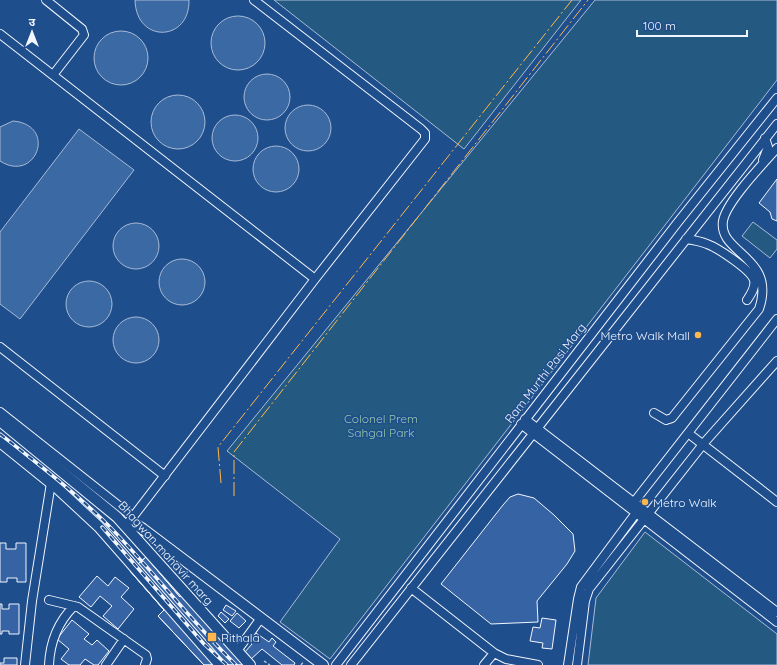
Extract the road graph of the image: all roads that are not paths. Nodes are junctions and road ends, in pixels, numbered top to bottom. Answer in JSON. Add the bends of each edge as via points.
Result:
{"nodes":[{"id":1,"x":46,"y":0,"type":"edge"},
{"id":2,"x":254,"y":0,"type":"edge"},
{"id":3,"x":0,"y":34,"type":"edge"},
{"id":4,"x":53,"y":75,"type":"junction"},
{"id":5,"x":777,"y":98,"type":"edge"},
{"id":6,"x":776,"y":126,"type":"edge"},
{"id":7,"x":766,"y":138,"type":"junction"},
{"id":8,"x":777,"y":148,"type":"edge"},
{"id":9,"x":761,"y":167,"type":"junction"},
{"id":10,"x":686,"y":239,"type":"junction"},
{"id":11,"x":315,"y":279,"type":"junction"},
{"id":12,"x":747,"y":300,"type":"dead end"},
{"id":13,"x":777,"y":319,"type":"edge"},
{"id":14,"x":0,"y":347,"type":"edge"},
{"id":15,"x":777,"y":361,"type":"edge"},
{"id":16,"x":0,"y":412,"type":"edge"},
{"id":17,"x":654,"y":413,"type":"dead end"},
{"id":18,"x":0,"y":421,"type":"edge"},
{"id":19,"x":523,"y":421,"type":"junction"},
{"id":20,"x":535,"y":431,"type":"junction"},
{"id":21,"x":688,"y":433,"type":"junction"},
{"id":22,"x":0,"y":442,"type":"edge"},
{"id":23,"x":704,"y":444,"type":"junction"},
{"id":24,"x":165,"y":476,"type":"junction"},
{"id":25,"x":51,"y":483,"type":"junction"},
{"id":26,"x":777,"y":502,"type":"edge"},
{"id":27,"x":631,"y":505,"type":"junction"},
{"id":28,"x":636,"y":513,"type":"junction"},
{"id":29,"x":645,"y":516,"type":"junction"},
{"id":30,"x":128,"y":521,"type":"junction"},
{"id":31,"x":411,"y":588,"type":"junction"},
{"id":32,"x":49,"y":600,"type":"dead end"},
{"id":33,"x":74,"y":606,"type":"junction"},
{"id":34,"x":777,"y":612,"type":"edge"},
{"id":35,"x":261,"y":618,"type":"junction"},
{"id":36,"x":777,"y":622,"type":"edge"},
{"id":37,"x":124,"y":639,"type":"junction"},
{"id":38,"x":237,"y":651,"type":"junction"},
{"id":39,"x":494,"y":653,"type":"junction"},
{"id":40,"x":26,"y":665,"type":"edge"},
{"id":41,"x":50,"y":665,"type":"edge"},
{"id":42,"x":106,"y":665,"type":"edge"},
{"id":43,"x":145,"y":665,"type":"edge"},
{"id":44,"x":220,"y":665,"type":"edge"},
{"id":45,"x":250,"y":665,"type":"edge"},
{"id":46,"x":323,"y":665,"type":"edge"},
{"id":47,"x":336,"y":665,"type":"edge"},
{"id":48,"x":351,"y":665,"type":"edge"},
{"id":49,"x":484,"y":665,"type":"edge"},
{"id":50,"x":538,"y":665,"type":"edge"},
{"id":51,"x":568,"y":665,"type":"edge"},
{"id":52,"x":577,"y":665,"type":"edge"}],
"edges":[{"from":1,"to":4,"type":"street","via":[[82,29],[84,35]]},
{"from":2,"to":11,"type":"street","via":[[426,133],[423,144]]},
{"from":3,"to":4,"type":"street"},
{"from":4,"to":11,"type":"street"},
{"from":5,"to":19,"type":"street","name":"Ram Murthi Pasi Marg"},
{"from":6,"to":7,"type":"street"},
{"from":7,"to":9,"type":"street","via":[[768,147]]},
{"from":7,"to":10,"type":"street"},
{"from":8,"to":9,"type":"street"},
{"from":9,"to":17,"type":"street","via":[[730,206],[723,220],[723,227],[730,239],[765,270],[769,278],[767,295],[759,309],[672,418],[666,420]]},
{"from":10,"to":12,"type":"street","via":[[719,250],[751,274],[755,282]]},
{"from":10,"to":20,"type":"street"},
{"from":11,"to":24,"type":"street"},
{"from":13,"to":21,"type":"street"},
{"from":14,"to":24,"type":"street"},
{"from":15,"to":23,"type":"street"},
{"from":16,"to":30,"type":"street"},
{"from":18,"to":30,"type":"main road","name":"Bhagwan mahavir marg","via":[[117,516]]},
{"from":19,"to":20,"type":"street"},
{"from":19,"to":47,"type":"street","name":"Ram Murthi Pasi Marg"},
{"from":20,"to":27,"type":"street"},
{"from":20,"to":31,"type":"street"},
{"from":21,"to":23,"type":"street"},
{"from":21,"to":27,"type":"street"},
{"from":22,"to":25,"type":"main road"},
{"from":23,"to":26,"type":"street"},
{"from":23,"to":29,"type":"street"},
{"from":24,"to":30,"type":"street"},
{"from":25,"to":40,"type":"street","via":[[32,600]]},
{"from":25,"to":44,"type":"main road","via":[[99,527]]},
{"from":27,"to":28,"type":"street"},
{"from":27,"to":29,"type":"street"},
{"from":28,"to":29,"type":"street"},
{"from":28,"to":51,"type":"street","via":[[581,587]]},
{"from":29,"to":34,"type":"street"},
{"from":29,"to":36,"type":"street"},
{"from":29,"to":52,"type":"street","via":[[589,589],[585,601]]},
{"from":30,"to":35,"type":"main road","via":[[143,529]]},
{"from":30,"to":38,"type":"main road","name":"Bhagwan mahavir marg"},
{"from":31,"to":39,"type":"street"},
{"from":31,"to":48,"type":"street"},
{"from":32,"to":33,"type":"street"},
{"from":33,"to":37,"type":"street"},
{"from":33,"to":41,"type":"street","via":[[66,613],[52,640]]},
{"from":35,"to":38,"type":"street"},
{"from":35,"to":46,"type":"main road"},
{"from":37,"to":42,"type":"street"},
{"from":37,"to":43,"type":"street","via":[[146,655]]},
{"from":38,"to":45,"type":"main road","name":"Bhagwan mahavir marg"},
{"from":39,"to":49,"type":"street"},
{"from":39,"to":50,"type":"street","via":[[506,659]]}]}
